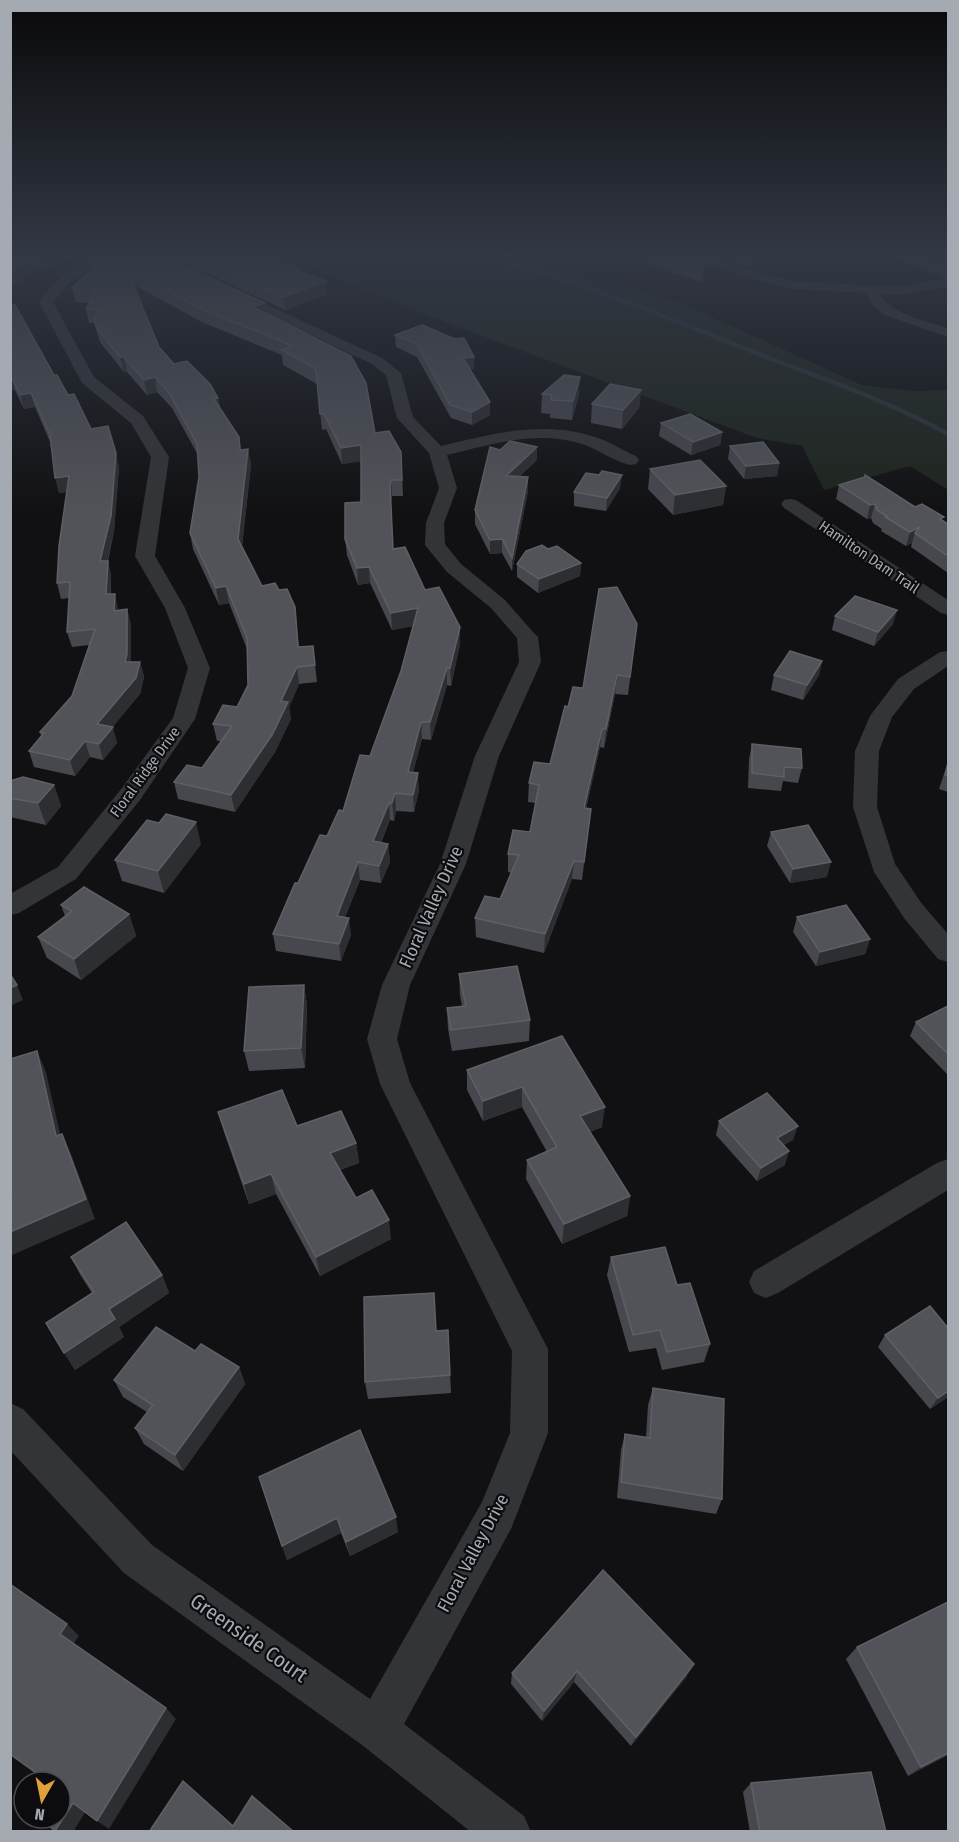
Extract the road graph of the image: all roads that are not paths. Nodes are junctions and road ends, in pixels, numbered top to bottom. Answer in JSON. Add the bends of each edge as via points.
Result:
{"nodes":[{"id":1,"x":66,"y":340,"type":"edge"},
{"id":2,"x":332,"y":340,"type":"edge"},
{"id":3,"x":437,"y":452,"type":"junction"},
{"id":4,"x":630,"y":460,"type":"dead end"},
{"id":5,"x":790,"y":504,"type":"dead end"},
{"id":6,"x":948,"y":609,"type":"edge"},
{"id":7,"x":948,"y":657,"type":"edge"},
{"id":8,"x":10,"y":906,"type":"edge"},
{"id":9,"x":948,"y":952,"type":"edge"},
{"id":10,"x":948,"y":1173,"type":"edge"},
{"id":11,"x":766,"y":1282,"type":"dead end"},
{"id":12,"x":10,"y":1422,"type":"edge"},
{"id":13,"x":377,"y":1730,"type":"junction"},
{"id":14,"x":508,"y":1832,"type":"edge"}],
"edges":[{"from":1,"to":8,"type":"street","name":"Floral Ridge Drive","via":[[88,380],[137,420],[160,457],[145,556],[175,608],[199,668],[184,719],[131,794],[67,873]]},
{"from":2,"to":3,"type":"street","name":"Floral Valley Drive","via":[[393,373],[405,418]]},
{"from":3,"to":4,"type":"street","via":[[506,436],[548,434],[586,440]]},
{"from":3,"to":13,"type":"street","name":"Floral Valley Drive","via":[[448,488],[435,523],[435,545],[527,637],[530,662],[487,756],[453,864],[396,985],[382,1039],[395,1084],[530,1349],[529,1433],[496,1515]]},
{"from":5,"to":6,"type":"street","name":"Hamilton Dam Trail"},
{"from":7,"to":9,"type":"street","via":[[906,684],[881,716],[867,751],[865,807],[883,866],[913,911]]},
{"from":10,"to":11,"type":"street"},
{"from":12,"to":13,"type":"street","name":"Greenside Court","via":[[138,1559]]},
{"from":13,"to":14,"type":"street","name":"Greenside Court"}]}
